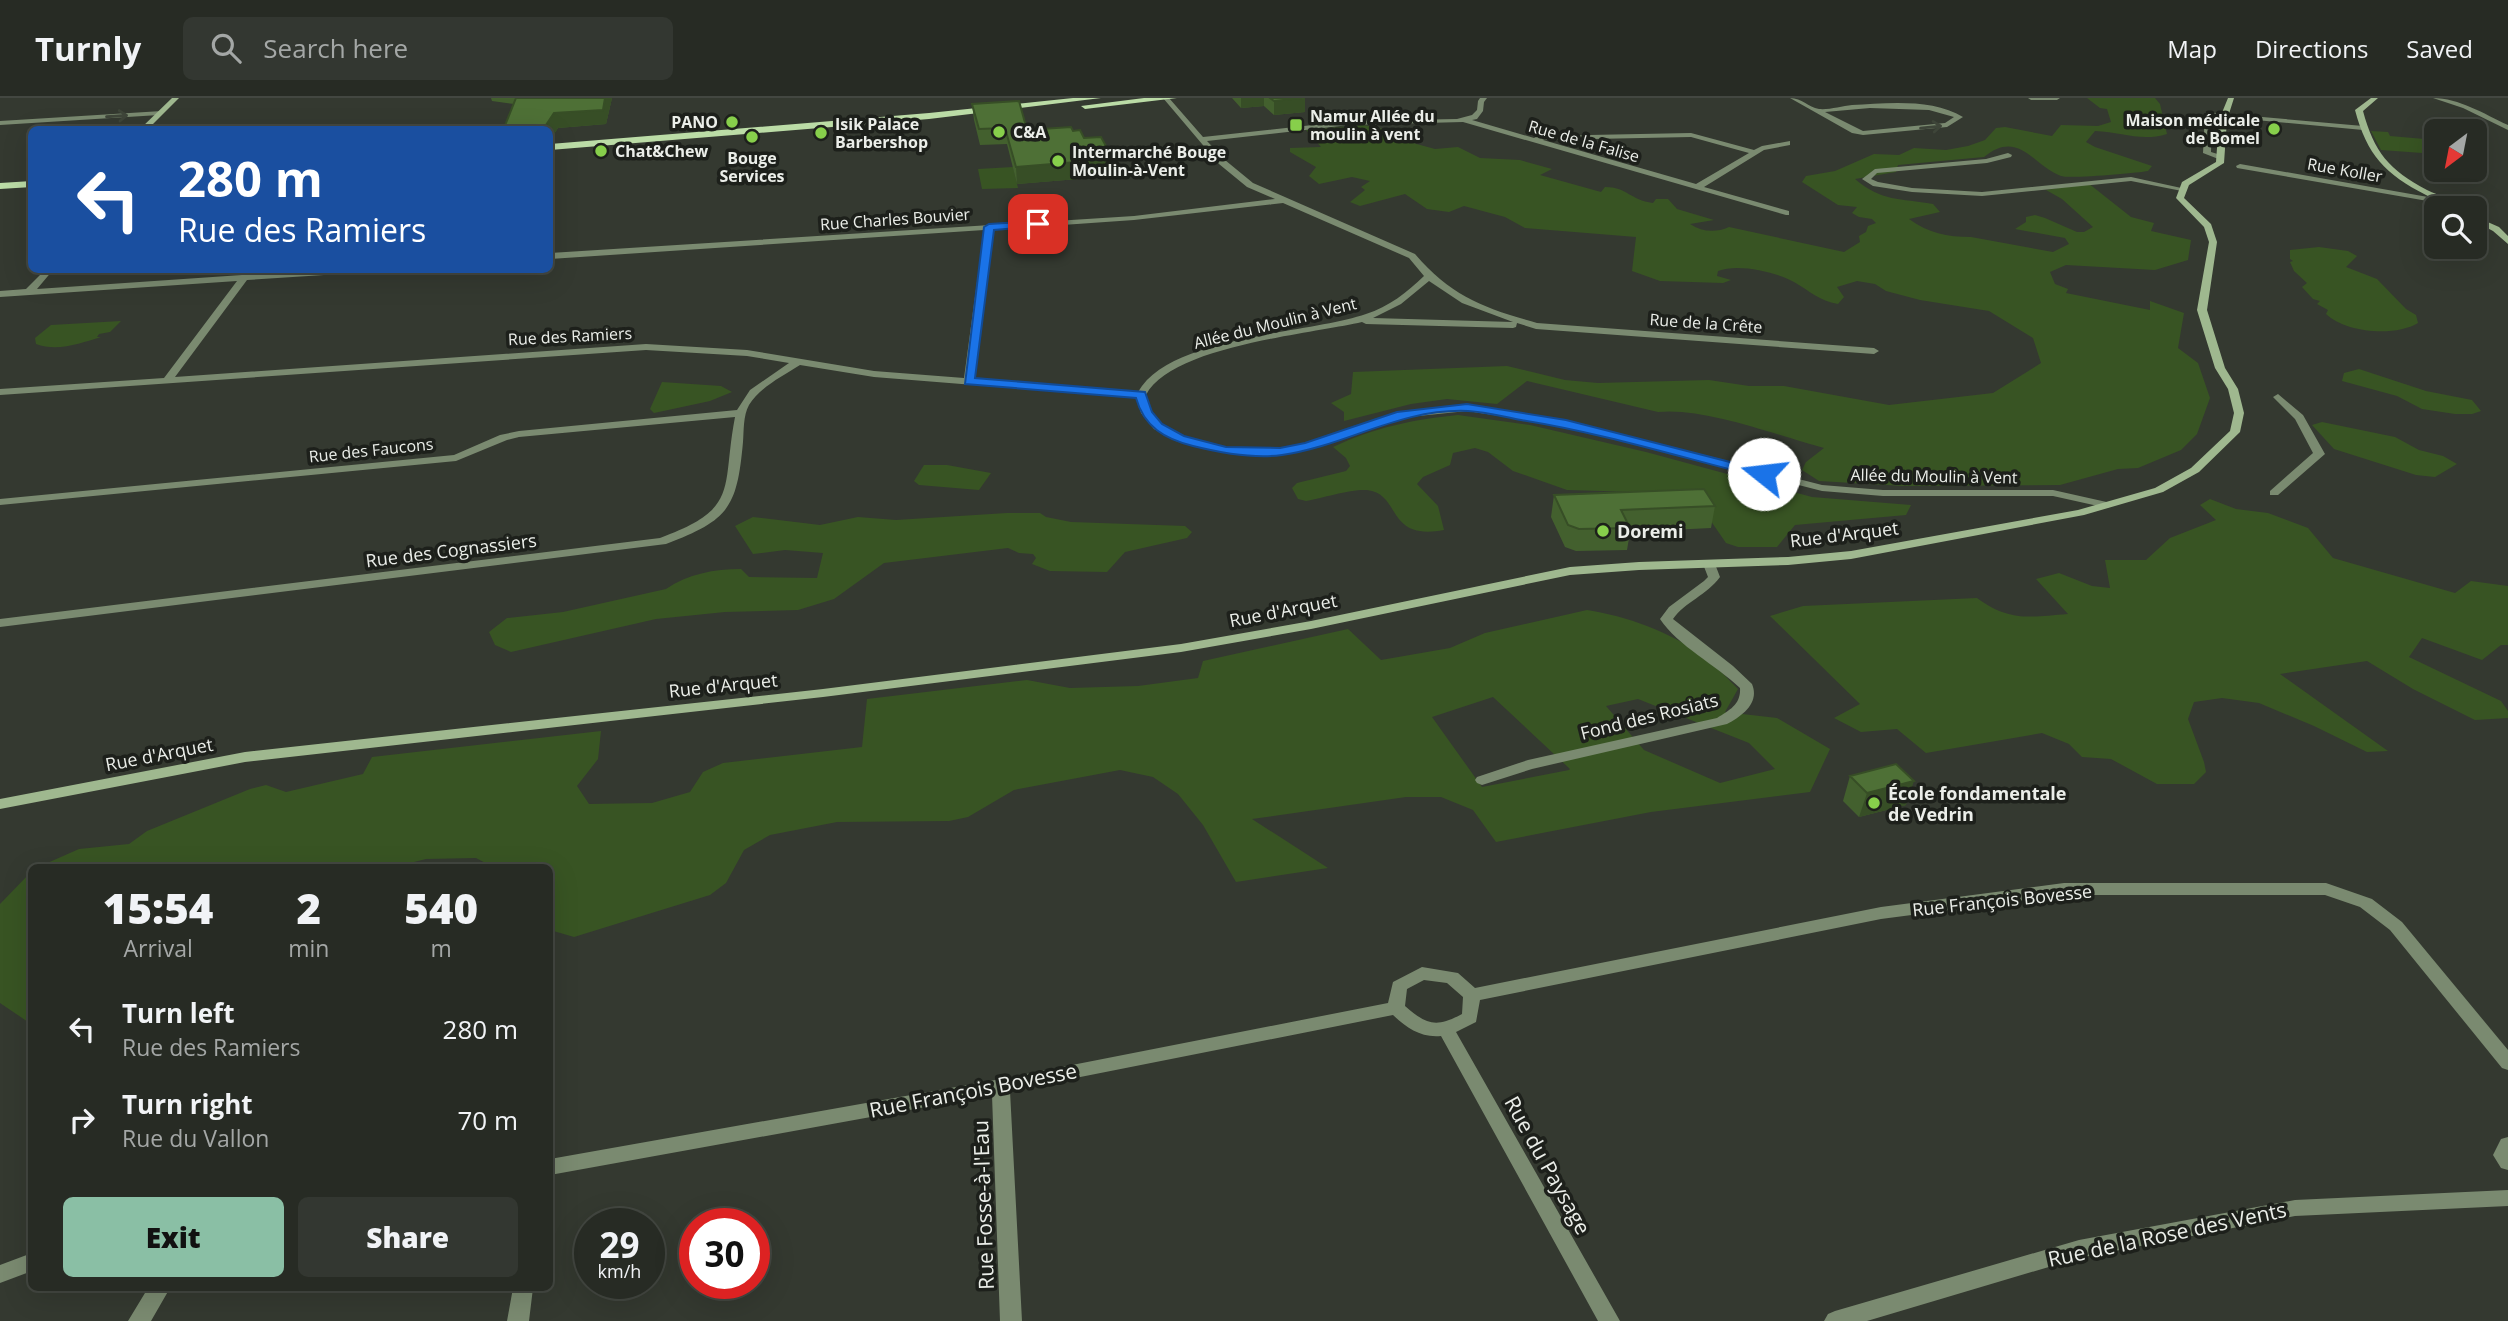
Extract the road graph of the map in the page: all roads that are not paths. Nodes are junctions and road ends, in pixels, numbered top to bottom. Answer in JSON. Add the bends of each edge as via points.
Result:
{"nodes":[{"id":1,"x":176,"y":98,"type":"edge"},
{"id":2,"x":1097,"y":98,"type":"edge"},
{"id":3,"x":1165,"y":98,"type":"edge"},
{"id":4,"x":1173,"y":98,"type":"edge"},
{"id":5,"x":1484,"y":98,"type":"edge"},
{"id":6,"x":1793,"y":98,"type":"edge"},
{"id":7,"x":2031,"y":98,"type":"edge"},
{"id":8,"x":2057,"y":98,"type":"edge"},
{"id":9,"x":2231,"y":98,"type":"edge"},
{"id":10,"x":2375,"y":98,"type":"edge"},
{"id":11,"x":2436,"y":98,"type":"edge"},
{"id":12,"x":1024,"y":105,"type":"edge"},
{"id":13,"x":1817,"y":111,"type":"junction"},
{"id":14,"x":159,"y":113,"type":"junction"},
{"id":15,"x":2224,"y":113,"type":"junction"},
{"id":16,"x":1465,"y":120,"type":"junction"},
{"id":17,"x":0,"y":123,"type":"edge"},
{"id":18,"x":146,"y":126,"type":"edge"},
{"id":19,"x":2362,"y":128,"type":"junction"},
{"id":20,"x":2508,"y":128,"type":"edge"},
{"id":21,"x":1201,"y":139,"type":"junction"},
{"id":22,"x":1525,"y":139,"type":"junction"},
{"id":23,"x":1787,"y":143,"type":"dead end"},
{"id":24,"x":553,"y":147,"type":"edge"},
{"id":25,"x":1754,"y":152,"type":"junction"},
{"id":26,"x":2008,"y":155,"type":"dead end"},
{"id":27,"x":2221,"y":158,"type":"junction"},
{"id":28,"x":2239,"y":166,"type":"dead end"},
{"id":29,"x":28,"y":185,"type":"edge"},
{"id":30,"x":0,"y":188,"type":"edge"},
{"id":31,"x":1696,"y":188,"type":"junction"},
{"id":32,"x":2182,"y":189,"type":"junction"},
{"id":33,"x":2434,"y":196,"type":"edge"},
{"id":34,"x":2424,"y":198,"type":"edge"},
{"id":35,"x":1284,"y":200,"type":"junction"},
{"id":36,"x":1786,"y":214,"type":"dead end"},
{"id":37,"x":2487,"y":224,"type":"edge"},
{"id":38,"x":989,"y":227,"type":"junction"},
{"id":39,"x":2508,"y":241,"type":"edge"},
{"id":40,"x":553,"y":256,"type":"edge"},
{"id":41,"x":46,"y":273,"type":"edge"},
{"id":42,"x":247,"y":273,"type":"edge"},
{"id":43,"x":1429,"y":276,"type":"junction"},
{"id":44,"x":30,"y":291,"type":"junction"},
{"id":45,"x":0,"y":294,"type":"edge"},
{"id":46,"x":1355,"y":321,"type":"junction"},
{"id":47,"x":1536,"y":326,"type":"junction"},
{"id":48,"x":1874,"y":351,"type":"dead end"},
{"id":49,"x":797,"y":362,"type":"junction"},
{"id":50,"x":168,"y":379,"type":"junction"},
{"id":51,"x":969,"y":381,"type":"junction"},
{"id":52,"x":0,"y":392,"type":"edge"},
{"id":53,"x":1141,"y":395,"type":"junction"},
{"id":54,"x":2278,"y":397,"type":"dead end"},
{"id":55,"x":740,"y":414,"type":"junction"},
{"id":56,"x":2274,"y":493,"type":"dead end"},
{"id":57,"x":0,"y":502,"type":"edge"},
{"id":58,"x":2107,"y":505,"type":"junction"},
{"id":59,"x":1709,"y":565,"type":"junction"},
{"id":60,"x":0,"y":623,"type":"edge"},
{"id":61,"x":1482,"y":780,"type":"dead end"},
{"id":62,"x":0,"y":804,"type":"edge"},
{"id":63,"x":1472,"y":995,"type":"junction"},
{"id":64,"x":1396,"y":1008,"type":"junction"},
{"id":65,"x":1447,"y":1031,"type":"junction"},
{"id":66,"x":2508,"y":1063,"type":"edge"},
{"id":67,"x":1001,"y":1086,"type":"junction"},
{"id":68,"x":2508,"y":1145,"type":"edge"},
{"id":69,"x":2508,"y":1162,"type":"edge"},
{"id":70,"x":553,"y":1166,"type":"edge"},
{"id":71,"x":2508,"y":1198,"type":"edge"},
{"id":72,"x":28,"y":1264,"type":"edge"},
{"id":73,"x":0,"y":1274,"type":"edge"},
{"id":74,"x":158,"y":1291,"type":"edge"},
{"id":75,"x":523,"y":1291,"type":"edge"},
{"id":76,"x":139,"y":1321,"type":"edge"},
{"id":77,"x":518,"y":1321,"type":"edge"},
{"id":78,"x":1011,"y":1321,"type":"edge"},
{"id":79,"x":1609,"y":1321,"type":"edge"},
{"id":80,"x":1835,"y":1321,"type":"edge"}],
"edges":[{"from":1,"to":14,"type":"street"},
{"from":2,"to":12,"type":"main road"},
{"from":3,"to":4,"type":"main road"},
{"from":3,"to":12,"type":"main road"},
{"from":3,"to":21,"type":"street"},
{"from":5,"to":16,"type":"street","via":[[1481,110]]},
{"from":6,"to":13,"type":"street"},
{"from":7,"to":8,"type":"street"},
{"from":9,"to":15,"type":"street"},
{"from":10,"to":19,"type":"street","via":[[2359,110]]},
{"from":11,"to":20,"type":"street"},
{"from":12,"to":24,"type":"main road"},
{"from":13,"to":13,"type":"street","one_way":true,"via":[[1863,133],[1947,125],[1959,117],[1943,107],[1916,102]]},
{"from":17,"to":14,"type":"street","one_way":true},
{"from":14,"to":18,"type":"street"},
{"from":15,"to":19,"type":"street"},
{"from":15,"to":27,"type":"street"},
{"from":15,"to":27,"type":"street","via":[[2208,114],[2207,153]]},
{"from":16,"to":21,"type":"street","name":"Rue de la Falise","via":[[1349,123]]},
{"from":16,"to":22,"type":"street","name":"Rue de la Falise"},
{"from":19,"to":33,"type":"street","via":[[2385,168]]},
{"from":21,"to":35,"type":"street","via":[[1238,177]]},
{"from":22,"to":25,"type":"street","via":[[1691,135]]},
{"from":22,"to":31,"type":"street","name":"Rue de la Falise"},
{"from":23,"to":25,"type":"street"},
{"from":25,"to":31,"type":"street"},
{"from":26,"to":32,"type":"street","via":[[1875,171],[1866,179],[1954,194],[2131,179]]},
{"from":27,"to":32,"type":"street","via":[[2221,163]]},
{"from":28,"to":34,"type":"street","name":"Rue Koller"},
{"from":29,"to":30,"type":"main road"},
{"from":31,"to":36,"type":"street","name":"Rue de la Falise"},
{"from":32,"to":58,"type":"street","name":"Rue d'Arquet","via":[[2180,198],[2211,231],[2202,310],[2220,368],[2233,389],[2239,413],[2235,432],[2195,470],[2159,490]]},
{"from":35,"to":38,"type":"street","name":"Rue Charles Bouvier","via":[[1198,213]]},
{"from":35,"to":43,"type":"street","via":[[1404,251]]},
{"from":37,"to":39,"type":"street"},
{"from":38,"to":40,"type":"street","name":"Rue Charles Bouvier"},
{"from":38,"to":51,"type":"street"},
{"from":41,"to":44,"type":"street"},
{"from":42,"to":44,"type":"street"},
{"from":42,"to":50,"type":"street"},
{"from":43,"to":46,"type":"street","name":"Allée du Moulin à Vent","via":[[1385,310]]},
{"from":43,"to":47,"type":"street","name":"Rue de la Crête","via":[[1458,300]]},
{"from":44,"to":45,"type":"street"},
{"from":46,"to":47,"type":"street","name":"Rue de la Crête"},
{"from":46,"to":53,"type":"street","name":"Allée du Moulin à Vent","via":[[1256,340],[1192,359],[1150,381]]},
{"from":47,"to":48,"type":"street","name":"Rue de la Crête"},
{"from":49,"to":50,"type":"street","name":"Rue des Ramiers","via":[[714,350],[646,347]]},
{"from":49,"to":51,"type":"street","name":"Rue des Ramiers"},
{"from":49,"to":55,"type":"street","via":[[748,398]]},
{"from":50,"to":52,"type":"street","name":"Rue des Ramiers"},
{"from":51,"to":53,"type":"street","name":"Rue des Ramiers"},
{"from":53,"to":58,"type":"street","name":"Allée du Moulin à Vent","via":[[1146,413],[1158,427],[1180,439],[1226,450],[1280,452],[1397,415],[1467,408],[1566,423],[1822,488],[1883,494],[2053,493]]},
{"from":54,"to":56,"type":"street","via":[[2299,417],[2319,454]]},
{"from":55,"to":57,"type":"street","name":"Rue des Faucons","via":[[519,434],[456,458]]},
{"from":55,"to":60,"type":"street","name":"Rue des Cognassiers","via":[[733,491],[725,505],[710,519],[662,541]]},
{"from":58,"to":59,"type":"street","name":"Rue d'Arquet","via":[[1851,555]]},
{"from":59,"to":61,"type":"street","name":"Fond des Rosiats","via":[[1714,577],[1710,584],[1672,609],[1666,619],[1747,687],[1746,701],[1736,713],[1722,721],[1528,765]]},
{"from":59,"to":62,"type":"street","name":"Rue d'Arquet","via":[[1570,571],[1181,648],[245,757]]},
{"from":63,"to":64,"type":"street","via":[[1452,976],[1422,973],[1399,986]]},
{"from":63,"to":65,"type":"street","via":[[1470,1017]]},
{"from":63,"to":66,"type":"street","name":"Rue François Bovesse","via":[[1881,913],[2064,889],[2326,889],[2366,903],[2396,926]]},
{"from":64,"to":65,"type":"street","via":[[1416,1027]]},
{"from":64,"to":67,"type":"street","name":"Rue François Bovesse"},
{"from":65,"to":79,"type":"street","name":"Rue du Paysage"},
{"from":67,"to":70,"type":"street","name":"Rue François Bovesse"},
{"from":67,"to":78,"type":"street","name":"Rue Fosse-à-l'Eau"},
{"from":68,"to":69,"type":"street","via":[[2503,1154]]},
{"from":71,"to":80,"type":"street","name":"Rue de la Rose des Vents","via":[[2295,1208],[2079,1249]]},
{"from":72,"to":73,"type":"street"},
{"from":74,"to":76,"type":"street"},
{"from":75,"to":77,"type":"street"}]}
